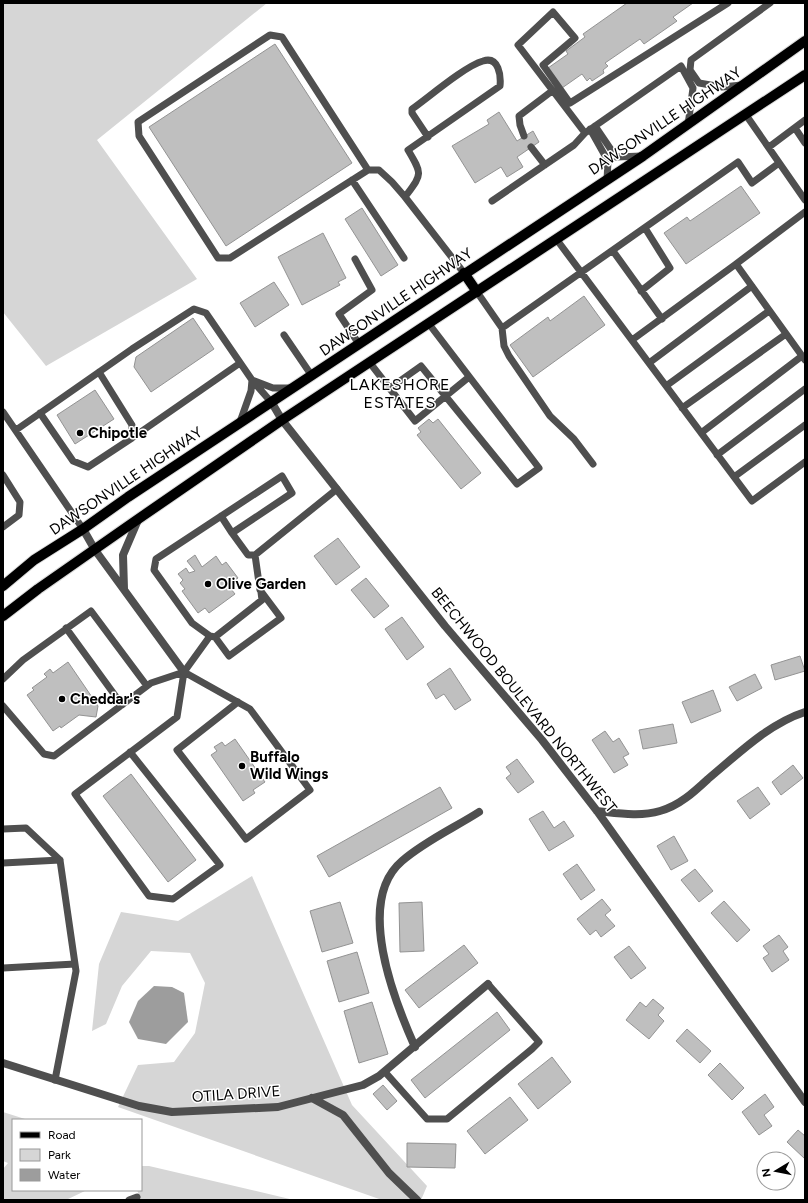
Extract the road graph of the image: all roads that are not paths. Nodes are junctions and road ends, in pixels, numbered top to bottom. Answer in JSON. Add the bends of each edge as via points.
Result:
{"nodes":[{"id":1,"x":728,"y":3,"type":"edge"},
{"id":2,"x":770,"y":3,"type":"edge"},
{"id":3,"x":805,"y":41,"type":"edge"},
{"id":4,"x":805,"y":75,"type":"edge"},
{"id":5,"x":746,"y":84,"type":"junction"},
{"id":6,"x":552,"y":91,"type":"junction"},
{"id":7,"x":746,"y":115,"type":"junction"},
{"id":8,"x":805,"y":120,"type":"edge"},
{"id":9,"x":688,"y":125,"type":"junction"},
{"id":10,"x":795,"y":128,"type":"junction"},
{"id":11,"x":590,"y":129,"type":"junction"},
{"id":12,"x":428,"y":136,"type":"junction"},
{"id":13,"x":524,"y":136,"type":"dead end"},
{"id":14,"x":805,"y":143,"type":"edge"},
{"id":15,"x":531,"y":147,"type":"dead end"},
{"id":16,"x":769,"y":148,"type":"junction"},
{"id":17,"x":642,"y":156,"type":"junction"},
{"id":18,"x":779,"y":163,"type":"junction"},
{"id":19,"x":545,"y":165,"type":"junction"},
{"id":20,"x":368,"y":170,"type":"junction"},
{"id":21,"x":352,"y":180,"type":"junction"},
{"id":22,"x":607,"y":180,"type":"junction"},
{"id":23,"x":405,"y":197,"type":"junction"},
{"id":24,"x":805,"y":200,"type":"edge"},
{"id":25,"x":492,"y":201,"type":"dead end"},
{"id":26,"x":805,"y":212,"type":"edge"},
{"id":27,"x":645,"y":228,"type":"junction"},
{"id":28,"x":557,"y":240,"type":"junction"},
{"id":29,"x":613,"y":251,"type":"junction"},
{"id":30,"x":404,"y":258,"type":"dead end"},
{"id":31,"x":355,"y":259,"type":"dead end"},
{"id":32,"x":736,"y":264,"type":"junction"},
{"id":33,"x":582,"y":272,"type":"junction"},
{"id":34,"x":464,"y":273,"type":"junction"},
{"id":35,"x":752,"y":286,"type":"junction"},
{"id":36,"x":641,"y":291,"type":"junction"},
{"id":37,"x":477,"y":292,"type":"junction"},
{"id":38,"x":769,"y":311,"type":"junction"},
{"id":39,"x":662,"y":319,"type":"junction"},
{"id":40,"x":429,"y":324,"type":"junction"},
{"id":41,"x":502,"y":328,"type":"junction"},
{"id":42,"x":786,"y":334,"type":"junction"},
{"id":43,"x":284,"y":335,"type":"dead end"},
{"id":44,"x":632,"y":340,"type":"junction"},
{"id":45,"x":360,"y":344,"type":"junction"},
{"id":46,"x":804,"y":358,"type":"edge"},
{"id":47,"x":240,"y":363,"type":"junction"},
{"id":48,"x":370,"y":363,"type":"junction"},
{"id":49,"x":649,"y":363,"type":"junction"},
{"id":50,"x":100,"y":372,"type":"junction"},
{"id":51,"x":312,"y":376,"type":"junction"},
{"id":52,"x":468,"y":377,"type":"junction"},
{"id":53,"x":252,"y":380,"type":"junction"},
{"id":54,"x":666,"y":386,"type":"junction"},
{"id":55,"x":295,"y":388,"type":"junction"},
{"id":56,"x":390,"y":388,"type":"junction"},
{"id":57,"x":805,"y":389,"type":"edge"},
{"id":58,"x":445,"y":396,"type":"junction"},
{"id":59,"x":272,"y":403,"type":"junction"},
{"id":60,"x":682,"y":408,"type":"junction"},
{"id":61,"x":40,"y":413,"type":"junction"},
{"id":62,"x":4,"y":416,"type":"edge"},
{"id":63,"x":282,"y":420,"type":"junction"},
{"id":64,"x":239,"y":424,"type":"junction"},
{"id":65,"x":805,"y":425,"type":"edge"},
{"id":66,"x":16,"y":430,"type":"junction"},
{"id":67,"x":701,"y":433,"type":"junction"},
{"id":68,"x":132,"y":438,"type":"junction"},
{"id":69,"x":717,"y":454,"type":"junction"},
{"id":70,"x":805,"y":462,"type":"edge"},
{"id":71,"x":593,"y":464,"type":"dead end"},
{"id":72,"x":3,"y":475,"type":"edge"},
{"id":73,"x":734,"y":477,"type":"junction"},
{"id":74,"x":337,"y":489,"type":"junction"},
{"id":75,"x":221,"y":516,"type":"junction"},
{"id":76,"x":140,"y":517,"type":"junction"},
{"id":77,"x":3,"y":527,"type":"edge"},
{"id":78,"x":83,"y":529,"type":"junction"},
{"id":79,"x":232,"y":533,"type":"junction"},
{"id":80,"x":95,"y":550,"type":"junction"},
{"id":81,"x":255,"y":555,"type":"junction"},
{"id":82,"x":3,"y":586,"type":"edge"},
{"id":83,"x":124,"y":590,"type":"junction"},
{"id":84,"x":260,"y":590,"type":"junction"},
{"id":85,"x":3,"y":616,"type":"edge"},
{"id":86,"x":66,"y":628,"type":"junction"},
{"id":87,"x":212,"y":636,"type":"junction"},
{"id":88,"x":184,"y":672,"type":"junction"},
{"id":89,"x":3,"y":678,"type":"edge"},
{"id":90,"x":147,"y":686,"type":"junction"},
{"id":91,"x":238,"y":702,"type":"junction"},
{"id":92,"x":122,"y":705,"type":"junction"},
{"id":93,"x":3,"y":706,"type":"edge"},
{"id":94,"x":805,"y":712,"type":"edge"},
{"id":95,"x":130,"y":752,"type":"junction"},
{"id":96,"x":597,"y":811,"type":"junction"},
{"id":97,"x":479,"y":812,"type":"dead end"},
{"id":98,"x":3,"y":829,"type":"edge"},
{"id":99,"x":60,"y":860,"type":"junction"},
{"id":100,"x":3,"y":863,"type":"edge"},
{"id":101,"x":75,"y":964,"type":"junction"},
{"id":102,"x":3,"y":968,"type":"edge"},
{"id":103,"x":488,"y":984,"type":"joint"},
{"id":104,"x":415,"y":1047,"type":"junction"},
{"id":105,"x":3,"y":1064,"type":"edge"},
{"id":106,"x":385,"y":1072,"type":"junction"},
{"id":107,"x":55,"y":1080,"type":"junction"},
{"id":108,"x":312,"y":1098,"type":"junction"},
{"id":109,"x":805,"y":1102,"type":"edge"},
{"id":110,"x":137,"y":1197,"type":"dead end"},
{"id":111,"x":129,"y":1200,"type":"edge"},
{"id":112,"x":417,"y":1200,"type":"edge"}],
"edges":[{"from":1,"to":6,"type":"lane","via":[[570,104],[543,65],[575,38],[554,12],[518,45]]},
{"from":2,"to":5,"type":"lane","via":[[691,60],[690,70],[699,83],[722,87]]},
{"from":3,"to":5,"type":"main road","name":"DAWSONVILLE HIGHWAY"},
{"from":4,"to":7,"type":"main road"},
{"from":5,"to":9,"type":"main road","name":"DAWSONVILLE HIGHWAY"},
{"from":6,"to":11,"type":"lane"},
{"from":6,"to":13,"type":"lane","via":[[519,116]]},
{"from":7,"to":16,"type":"lane"},
{"from":7,"to":28,"type":"main road"},
{"from":8,"to":10,"type":"lane"},
{"from":9,"to":11,"type":"lane","via":[[693,88],[681,66]]},
{"from":9,"to":17,"type":"main road","name":"DAWSONVILLE HIGHWAY"},
{"from":10,"to":14,"type":"lane"},
{"from":10,"to":16,"type":"lane"},
{"from":11,"to":17,"type":"lane","via":[[616,157]]},
{"from":11,"to":19,"type":"lane","via":[[574,145]]},
{"from":11,"to":22,"type":"lane","via":[[608,161]]},
{"from":12,"to":12,"type":"lane","via":[[500,86],[501,74],[498,67],[484,60],[412,109],[412,113]]},
{"from":12,"to":23,"type":"lane","via":[[408,150],[419,169],[419,176]]},
{"from":15,"to":19,"type":"lane"},
{"from":16,"to":18,"type":"lane"},
{"from":17,"to":22,"type":"main road","name":"DAWSONVILLE HIGHWAY"},
{"from":18,"to":24,"type":"lane"},
{"from":18,"to":27,"type":"lane","via":[[752,183],[738,162]]},
{"from":19,"to":25,"type":"lane"},
{"from":20,"to":21,"type":"lane"},
{"from":20,"to":21,"type":"lane","via":[[282,37],[270,35],[138,122],[139,136],[218,258],[230,258]]},
{"from":20,"to":23,"type":"lane","via":[[379,170]]},
{"from":21,"to":30,"type":"lane"},
{"from":22,"to":34,"type":"main road","name":"DAWSONVILLE HIGHWAY"},
{"from":23,"to":34,"type":"lane"},
{"from":26,"to":32,"type":"lane"},
{"from":27,"to":29,"type":"lane"},
{"from":27,"to":36,"type":"lane","via":[[670,268]]},
{"from":28,"to":33,"type":"lane"},
{"from":28,"to":37,"type":"main road"},
{"from":29,"to":33,"type":"lane"},
{"from":29,"to":36,"type":"lane"},
{"from":31,"to":45,"type":"lane","via":[[372,290],[339,314]]},
{"from":32,"to":35,"type":"lane"},
{"from":32,"to":39,"type":"lane"},
{"from":33,"to":41,"type":"lane"},
{"from":33,"to":44,"type":"lane"},
{"from":34,"to":37,"type":"main road"},
{"from":34,"to":45,"type":"main road","name":"DAWSONVILLE HIGHWAY"},
{"from":35,"to":38,"type":"lane"},
{"from":35,"to":49,"type":"lane"},
{"from":36,"to":39,"type":"lane"},
{"from":37,"to":40,"type":"main road"},
{"from":37,"to":41,"type":"lane"},
{"from":38,"to":42,"type":"lane"},
{"from":38,"to":54,"type":"lane"},
{"from":39,"to":44,"type":"lane"},
{"from":40,"to":48,"type":"main road"},
{"from":40,"to":52,"type":"lane"},
{"from":41,"to":71,"type":"lane","via":[[504,346],[509,356],[550,416],[574,439]]},
{"from":42,"to":46,"type":"lane"},
{"from":42,"to":60,"type":"lane"},
{"from":43,"to":51,"type":"lane"},
{"from":44,"to":49,"type":"lane"},
{"from":45,"to":51,"type":"main road","name":"DAWSONVILLE HIGHWAY"},
{"from":46,"to":67,"type":"lane"},
{"from":47,"to":50,"type":"lane","via":[[206,313],[194,309]]},
{"from":47,"to":53,"type":"lane"},
{"from":47,"to":68,"type":"lane"},
{"from":48,"to":56,"type":"lane"},
{"from":48,"to":63,"type":"main road"},
{"from":49,"to":54,"type":"lane"},
{"from":50,"to":61,"type":"lane"},
{"from":50,"to":68,"type":"lane","via":[[132,425]]},
{"from":51,"to":55,"type":"main road","name":"DAWSONVILLE HIGHWAY"},
{"from":52,"to":58,"type":"lane"},
{"from":52,"to":58,"type":"lane","via":[[539,468],[517,484]]},
{"from":53,"to":55,"type":"lane","via":[[273,388]]},
{"from":53,"to":59,"type":"lane"},
{"from":53,"to":64,"type":"lane","via":[[251,391]]},
{"from":54,"to":60,"type":"lane"},
{"from":55,"to":59,"type":"main road","name":"DAWSONVILLE HIGHWAY"},
{"from":56,"to":58,"type":"lane","via":[[421,366]]},
{"from":56,"to":58,"type":"lane","via":[[415,421]]},
{"from":57,"to":69,"type":"lane"},
{"from":59,"to":63,"type":"street","name":"BEECHWOOD BOULEVARD NORTHWEST"},
{"from":59,"to":64,"type":"main road","name":"DAWSONVILLE HIGHWAY"},
{"from":60,"to":67,"type":"lane"},
{"from":61,"to":66,"type":"lane"},
{"from":61,"to":68,"type":"lane","via":[[73,461],[88,467]]},
{"from":62,"to":66,"type":"lane"},
{"from":63,"to":74,"type":"street","name":"BEECHWOOD BOULEVARD NORTHWEST"},
{"from":63,"to":76,"type":"main road"},
{"from":64,"to":78,"type":"main road","name":"DAWSONVILLE HIGHWAY"},
{"from":65,"to":73,"type":"lane"},
{"from":66,"to":78,"type":"lane"},
{"from":67,"to":69,"type":"lane"},
{"from":69,"to":73,"type":"lane"},
{"from":70,"to":73,"type":"lane","via":[[752,502]]},
{"from":72,"to":77,"type":"lane","via":[[20,502],[19,515]]},
{"from":74,"to":81,"type":"lane"},
{"from":74,"to":96,"type":"street","name":"BEECHWOOD BOULEVARD NORTHWEST","via":[[445,626],[542,740]]},
{"from":75,"to":79,"type":"lane"},
{"from":75,"to":79,"type":"lane","via":[[282,476],[292,493]]},
{"from":75,"to":87,"type":"lane","via":[[156,559],[154,570],[192,623]]},
{"from":76,"to":80,"type":"main road"},
{"from":76,"to":83,"type":"street","via":[[123,555]]},
{"from":78,"to":80,"type":"street"},
{"from":78,"to":82,"type":"main road","name":"DAWSONVILLE HIGHWAY","via":[[34,560]]},
{"from":79,"to":81,"type":"lane","via":[[248,554]]},
{"from":80,"to":83,"type":"street"},
{"from":80,"to":85,"type":"main road"},
{"from":81,"to":84,"type":"lane"},
{"from":83,"to":88,"type":"street"},
{"from":84,"to":87,"type":"lane","via":[[262,600]]},
{"from":84,"to":87,"type":"lane","via":[[281,618],[228,656]]},
{"from":86,"to":89,"type":"lane"},
{"from":86,"to":90,"type":"lane","via":[[91,611]]},
{"from":86,"to":92,"type":"lane"},
{"from":87,"to":88,"type":"lane"},
{"from":88,"to":90,"type":"lane"},
{"from":88,"to":91,"type":"lane"},
{"from":88,"to":95,"type":"lane","via":[[177,717]]},
{"from":90,"to":92,"type":"lane"},
{"from":91,"to":91,"type":"lane","via":[[250,709],[310,790],[246,839],[177,750]]},
{"from":92,"to":93,"type":"lane","via":[[54,756],[44,754]]},
{"from":94,"to":96,"type":"street","via":[[763,735],[690,795],[671,807],[639,814]]},
{"from":95,"to":95,"type":"lane","via":[[75,794],[149,896],[173,898],[220,865]]},
{"from":96,"to":109,"type":"street","name":"BEECHWOOD BOULEVARD NORTHWEST"},
{"from":97,"to":104,"type":"street","via":[[401,861],[388,878],[379,930],[383,955],[400,1013]]},
{"from":98,"to":99,"type":"lane","via":[[26,828]]},
{"from":99,"to":100,"type":"lane"},
{"from":99,"to":101,"type":"lane"},
{"from":101,"to":102,"type":"lane"},
{"from":101,"to":107,"type":"lane","via":[[76,971]]},
{"from":103,"to":104,"type":"street","name":"OTILA DRIVE"},
{"from":103,"to":106,"type":"lane","via":[[539,1042],[532,1049],[447,1119],[427,1119]]},
{"from":104,"to":106,"type":"street","name":"OTILA DRIVE"},
{"from":105,"to":107,"type":"street","name":"OTILA DRIVE"},
{"from":106,"to":108,"type":"street","name":"OTILA DRIVE","via":[[363,1085]]},
{"from":107,"to":108,"type":"street","name":"OTILA DRIVE","via":[[139,1106],[172,1112],[278,1107]]},
{"from":108,"to":112,"type":"street","via":[[343,1115],[389,1173]]},
{"from":110,"to":111,"type":"lane"}]}
